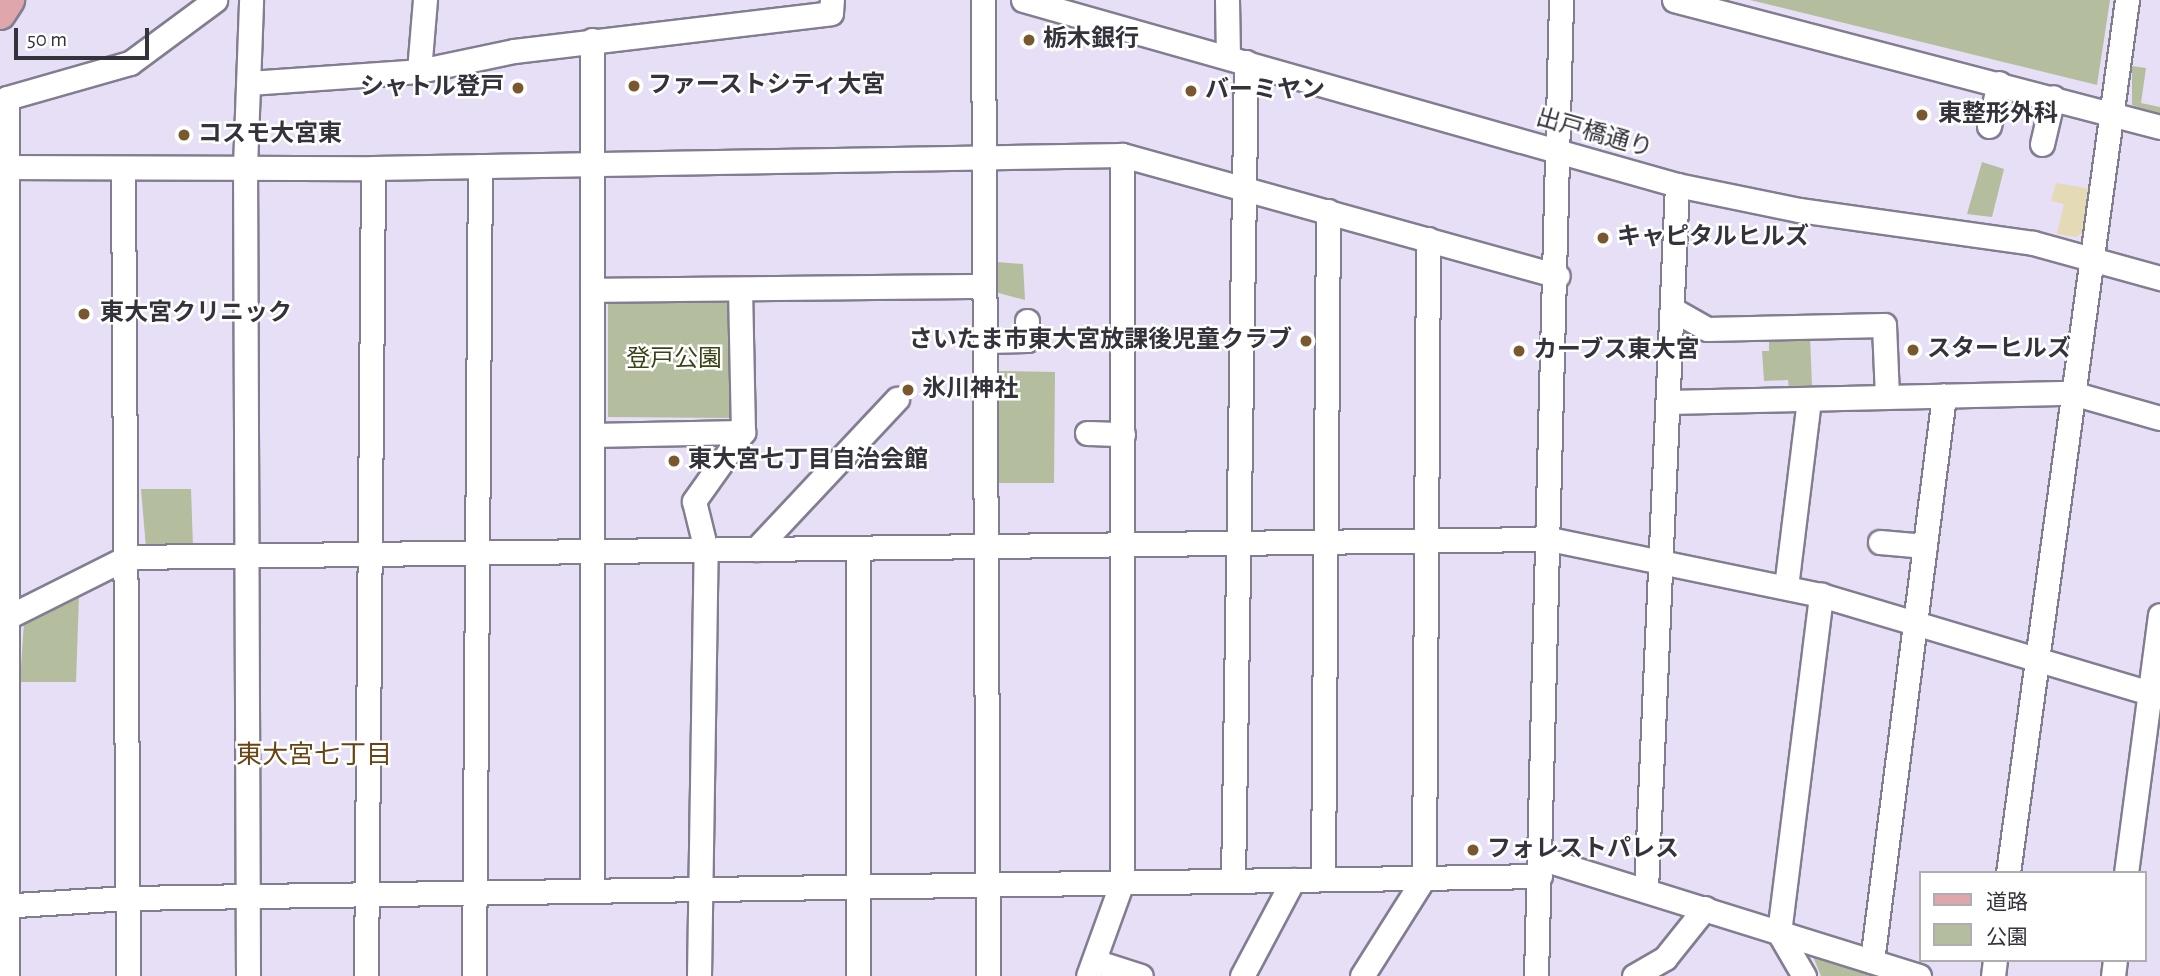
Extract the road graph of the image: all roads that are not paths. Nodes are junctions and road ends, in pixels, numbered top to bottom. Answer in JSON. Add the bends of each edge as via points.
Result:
{"nodes":[{"id":1,"x":9,"y":0,"type":"edge"},
{"id":2,"x":215,"y":0,"type":"edge"},
{"id":3,"x":251,"y":0,"type":"edge"},
{"id":4,"x":425,"y":0,"type":"edge"},
{"id":5,"x":832,"y":0,"type":"edge"},
{"id":6,"x":983,"y":0,"type":"edge"},
{"id":7,"x":1023,"y":0,"type":"edge"},
{"id":8,"x":1227,"y":0,"type":"edge"},
{"id":9,"x":1561,"y":0,"type":"edge"},
{"id":10,"x":1674,"y":0,"type":"edge"},
{"id":11,"x":2127,"y":0,"type":"edge"},
{"id":12,"x":1737,"y":8,"type":"edge"},
{"id":13,"x":0,"y":14,"type":"edge"},
{"id":14,"x":592,"y":40,"type":"junction"},
{"id":15,"x":1237,"y":59,"type":"junction"},
{"id":16,"x":419,"y":71,"type":"junction"},
{"id":17,"x":248,"y":83,"type":"junction"},
{"id":18,"x":1999,"y":83,"type":"junction"},
{"id":19,"x":2053,"y":97,"type":"junction"},
{"id":20,"x":2111,"y":112,"type":"junction"},
{"id":21,"x":1989,"y":125,"type":"dead end"},
{"id":22,"x":2160,"y":127,"type":"edge"},
{"id":23,"x":2042,"y":144,"type":"dead end"},
{"id":24,"x":1559,"y":153,"type":"junction"},
{"id":25,"x":1122,"y":155,"type":"junction"},
{"id":26,"x":984,"y":159,"type":"junction"},
{"id":27,"x":592,"y":162,"type":"junction"},
{"id":28,"x":480,"y":166,"type":"junction"},
{"id":29,"x":245,"y":167,"type":"junction"},
{"id":30,"x":3,"y":168,"type":"edge"},
{"id":31,"x":123,"y":168,"type":"junction"},
{"id":32,"x":373,"y":168,"type":"junction"},
{"id":33,"x":1677,"y":185,"type":"junction"},
{"id":34,"x":1244,"y":186,"type":"junction"},
{"id":35,"x":1328,"y":211,"type":"junction"},
{"id":36,"x":1428,"y":239,"type":"junction"},
{"id":37,"x":2091,"y":258,"type":"junction"},
{"id":38,"x":1557,"y":276,"type":"junction"},
{"id":39,"x":2160,"y":278,"type":"edge"},
{"id":40,"x":984,"y":286,"type":"junction"},
{"id":41,"x":740,"y":289,"type":"junction"},
{"id":42,"x":592,"y":290,"type":"junction"},
{"id":43,"x":1672,"y":309,"type":"junction"},
{"id":44,"x":1027,"y":321,"type":"dead end"},
{"id":45,"x":2,"y":328,"type":"edge"},
{"id":46,"x":985,"y":341,"type":"junction"},
{"id":47,"x":2072,"y":393,"type":"junction"},
{"id":48,"x":1944,"y":396,"type":"junction"},
{"id":49,"x":1887,"y":397,"type":"junction"},
{"id":50,"x":897,"y":399,"type":"dead end"},
{"id":51,"x":1809,"y":400,"type":"junction"},
{"id":52,"x":1668,"y":402,"type":"junction"},
{"id":53,"x":2160,"y":418,"type":"edge"},
{"id":54,"x":3,"y":428,"type":"edge"},
{"id":55,"x":743,"y":432,"type":"junction"},
{"id":56,"x":1087,"y":433,"type":"dead end"},
{"id":57,"x":1124,"y":434,"type":"junction"},
{"id":58,"x":592,"y":435,"type":"junction"},
{"id":59,"x":1550,"y":538,"type":"junction"},
{"id":60,"x":1429,"y":540,"type":"junction"},
{"id":61,"x":1325,"y":542,"type":"junction"},
{"id":62,"x":1880,"y":542,"type":"dead end"},
{"id":63,"x":1238,"y":543,"type":"junction"},
{"id":64,"x":1124,"y":544,"type":"junction"},
{"id":65,"x":986,"y":546,"type":"junction"},
{"id":66,"x":1925,"y":546,"type":"junction"},
{"id":67,"x":858,"y":548,"type":"junction"},
{"id":68,"x":756,"y":549,"type":"junction"},
{"id":69,"x":706,"y":550,"type":"junction"},
{"id":70,"x":592,"y":551,"type":"junction"},
{"id":71,"x":479,"y":553,"type":"junction"},
{"id":72,"x":370,"y":554,"type":"junction"},
{"id":73,"x":249,"y":556,"type":"junction"},
{"id":74,"x":128,"y":557,"type":"junction"},
{"id":75,"x":1661,"y":557,"type":"junction"},
{"id":76,"x":1786,"y":587,"type":"junction"},
{"id":77,"x":1821,"y":595,"type":"junction"},
{"id":78,"x":2160,"y":615,"type":"edge"},
{"id":79,"x":4,"y":619,"type":"edge"},
{"id":80,"x":1915,"y":623,"type":"junction"},
{"id":81,"x":2038,"y":659,"type":"junction"},
{"id":82,"x":2155,"y":695,"type":"edge"},
{"id":83,"x":1540,"y":867,"type":"junction"},
{"id":84,"x":2008,"y":871,"type":"edge"},
{"id":85,"x":2126,"y":871,"type":"edge"},
{"id":86,"x":1424,"y":878,"type":"junction"},
{"id":87,"x":1322,"y":879,"type":"junction"},
{"id":88,"x":1293,"y":880,"type":"junction"},
{"id":89,"x":1233,"y":881,"type":"junction"},
{"id":90,"x":1122,"y":882,"type":"junction"},
{"id":91,"x":987,"y":884,"type":"junction"},
{"id":92,"x":858,"y":886,"type":"junction"},
{"id":93,"x":705,"y":889,"type":"junction"},
{"id":94,"x":1646,"y":889,"type":"junction"},
{"id":95,"x":592,"y":890,"type":"junction"},
{"id":96,"x":474,"y":892,"type":"junction"},
{"id":97,"x":367,"y":894,"type":"junction"},
{"id":98,"x":248,"y":896,"type":"junction"},
{"id":99,"x":128,"y":898,"type":"junction"},
{"id":100,"x":4,"y":906,"type":"edge"},
{"id":101,"x":1705,"y":908,"type":"junction"},
{"id":102,"x":1779,"y":933,"type":"junction"},
{"id":103,"x":1872,"y":961,"type":"junction"},
{"id":104,"x":1091,"y":969,"type":"edge"},
{"id":105,"x":7,"y":976,"type":"edge"},
{"id":106,"x":128,"y":976,"type":"edge"},
{"id":107,"x":248,"y":976,"type":"edge"},
{"id":108,"x":366,"y":976,"type":"edge"},
{"id":109,"x":474,"y":976,"type":"edge"},
{"id":110,"x":699,"y":976,"type":"edge"},
{"id":111,"x":859,"y":976,"type":"edge"},
{"id":112,"x":988,"y":976,"type":"edge"},
{"id":113,"x":1141,"y":976,"type":"edge"},
{"id":114,"x":1242,"y":976,"type":"edge"},
{"id":115,"x":1362,"y":976,"type":"edge"},
{"id":116,"x":1536,"y":976,"type":"edge"},
{"id":117,"x":1634,"y":976,"type":"edge"},
{"id":118,"x":1804,"y":976,"type":"edge"},
{"id":119,"x":1919,"y":976,"type":"edge"}],
"edges":[{"from":1,"to":13,"type":"main road"},
{"from":2,"to":30,"type":"street","via":[[130,63],[7,98]]},
{"from":3,"to":17,"type":"street"},
{"from":4,"to":16,"type":"street"},
{"from":5,"to":14,"type":"street","via":[[831,13]]},
{"from":6,"to":26,"type":"street"},
{"from":7,"to":15,"type":"street","name":"出戸橋通り"},
{"from":8,"to":15,"type":"street"},
{"from":9,"to":24,"type":"street"},
{"from":10,"to":12,"type":"street"},
{"from":11,"to":20,"type":"street"},
{"from":12,"to":18,"type":"street"},
{"from":14,"to":16,"type":"street"},
{"from":14,"to":27,"type":"street"},
{"from":15,"to":24,"type":"street","name":"出戸橋通り"},
{"from":15,"to":34,"type":"street"},
{"from":16,"to":17,"type":"street"},
{"from":17,"to":29,"type":"street"},
{"from":18,"to":19,"type":"street"},
{"from":18,"to":21,"type":"street"},
{"from":19,"to":20,"type":"street"},
{"from":19,"to":23,"type":"street"},
{"from":20,"to":22,"type":"street"},
{"from":20,"to":37,"type":"street"},
{"from":24,"to":33,"type":"street","name":"出戸橋通り"},
{"from":24,"to":38,"type":"street"},
{"from":25,"to":26,"type":"street"},
{"from":25,"to":34,"type":"street"},
{"from":25,"to":57,"type":"street"},
{"from":26,"to":27,"type":"street"},
{"from":26,"to":40,"type":"street"},
{"from":27,"to":28,"type":"street"},
{"from":27,"to":42,"type":"street"},
{"from":28,"to":32,"type":"street"},
{"from":28,"to":71,"type":"street"},
{"from":29,"to":31,"type":"street"},
{"from":29,"to":32,"type":"street"},
{"from":29,"to":73,"type":"street"},
{"from":30,"to":31,"type":"street"},
{"from":30,"to":45,"type":"street"},
{"from":31,"to":74,"type":"street"},
{"from":32,"to":72,"type":"street"},
{"from":33,"to":37,"type":"street","name":"出戸橋通り","via":[[1799,210],[1984,233]]},
{"from":33,"to":43,"type":"street"},
{"from":34,"to":35,"type":"street"},
{"from":34,"to":63,"type":"street"},
{"from":35,"to":36,"type":"street"},
{"from":35,"to":61,"type":"street"},
{"from":36,"to":38,"type":"street"},
{"from":36,"to":60,"type":"street"},
{"from":37,"to":39,"type":"street","name":"出戸橋通り"},
{"from":37,"to":47,"type":"street"},
{"from":38,"to":59,"type":"street"},
{"from":40,"to":41,"type":"street"},
{"from":40,"to":46,"type":"street"},
{"from":41,"to":42,"type":"street"},
{"from":41,"to":55,"type":"street"},
{"from":42,"to":58,"type":"street"},
{"from":43,"to":49,"type":"street","via":[[1707,329],[1884,325]]},
{"from":43,"to":52,"type":"street"},
{"from":44,"to":46,"type":"street","via":[[1027,340]]},
{"from":45,"to":54,"type":"street"},
{"from":46,"to":65,"type":"street"},
{"from":47,"to":48,"type":"street"},
{"from":47,"to":53,"type":"street"},
{"from":47,"to":81,"type":"street"},
{"from":48,"to":49,"type":"street"},
{"from":48,"to":66,"type":"street"},
{"from":49,"to":51,"type":"street"},
{"from":50,"to":68,"type":"street"},
{"from":51,"to":52,"type":"street"},
{"from":51,"to":76,"type":"street"},
{"from":52,"to":75,"type":"street"},
{"from":54,"to":79,"type":"street"},
{"from":55,"to":58,"type":"street"},
{"from":55,"to":69,"type":"street","via":[[694,501]]},
{"from":56,"to":57,"type":"street"},
{"from":57,"to":64,"type":"street"},
{"from":58,"to":70,"type":"street"},
{"from":59,"to":60,"type":"street"},
{"from":59,"to":75,"type":"street"},
{"from":59,"to":83,"type":"street"},
{"from":60,"to":61,"type":"street"},
{"from":60,"to":86,"type":"street"},
{"from":61,"to":63,"type":"street"},
{"from":61,"to":87,"type":"street"},
{"from":62,"to":66,"type":"street"},
{"from":63,"to":64,"type":"street"},
{"from":63,"to":89,"type":"street"},
{"from":64,"to":65,"type":"street"},
{"from":64,"to":90,"type":"street"},
{"from":65,"to":67,"type":"street"},
{"from":65,"to":91,"type":"street"},
{"from":66,"to":80,"type":"street"},
{"from":67,"to":68,"type":"street"},
{"from":67,"to":92,"type":"street"},
{"from":68,"to":69,"type":"street"},
{"from":69,"to":70,"type":"street"},
{"from":69,"to":93,"type":"street"},
{"from":70,"to":71,"type":"street"},
{"from":70,"to":95,"type":"street"},
{"from":71,"to":72,"type":"street"},
{"from":71,"to":96,"type":"street"},
{"from":72,"to":73,"type":"street"},
{"from":72,"to":97,"type":"street"},
{"from":73,"to":74,"type":"street"},
{"from":73,"to":98,"type":"street"},
{"from":74,"to":79,"type":"street"},
{"from":74,"to":99,"type":"street"},
{"from":75,"to":76,"type":"street"},
{"from":75,"to":94,"type":"street"},
{"from":76,"to":77,"type":"street"},
{"from":77,"to":80,"type":"street"},
{"from":77,"to":102,"type":"street"},
{"from":78,"to":82,"type":"street"},
{"from":79,"to":100,"type":"street"},
{"from":80,"to":81,"type":"street"},
{"from":80,"to":103,"type":"street"},
{"from":81,"to":82,"type":"street"},
{"from":81,"to":84,"type":"street"},
{"from":82,"to":85,"type":"street"},
{"from":83,"to":86,"type":"street"},
{"from":83,"to":94,"type":"street"},
{"from":83,"to":116,"type":"street"},
{"from":86,"to":87,"type":"street"},
{"from":86,"to":115,"type":"street"},
{"from":87,"to":88,"type":"street"},
{"from":88,"to":89,"type":"street"},
{"from":88,"to":114,"type":"street"},
{"from":89,"to":90,"type":"street"},
{"from":90,"to":91,"type":"street"},
{"from":90,"to":104,"type":"street"},
{"from":91,"to":92,"type":"street"},
{"from":91,"to":112,"type":"street"},
{"from":92,"to":93,"type":"street"},
{"from":92,"to":111,"type":"street"},
{"from":93,"to":95,"type":"street"},
{"from":93,"to":110,"type":"street"},
{"from":94,"to":101,"type":"street"},
{"from":95,"to":96,"type":"street"},
{"from":96,"to":97,"type":"street"},
{"from":96,"to":109,"type":"street"},
{"from":97,"to":98,"type":"street"},
{"from":97,"to":108,"type":"street"},
{"from":98,"to":99,"type":"street"},
{"from":98,"to":107,"type":"street"},
{"from":99,"to":100,"type":"street"},
{"from":99,"to":106,"type":"street"},
{"from":100,"to":105,"type":"street"},
{"from":101,"to":102,"type":"street"},
{"from":101,"to":117,"type":"street","via":[[1665,958]]},
{"from":102,"to":103,"type":"street"},
{"from":102,"to":118,"type":"street"},
{"from":103,"to":119,"type":"street"},
{"from":104,"to":113,"type":"street"}]}
